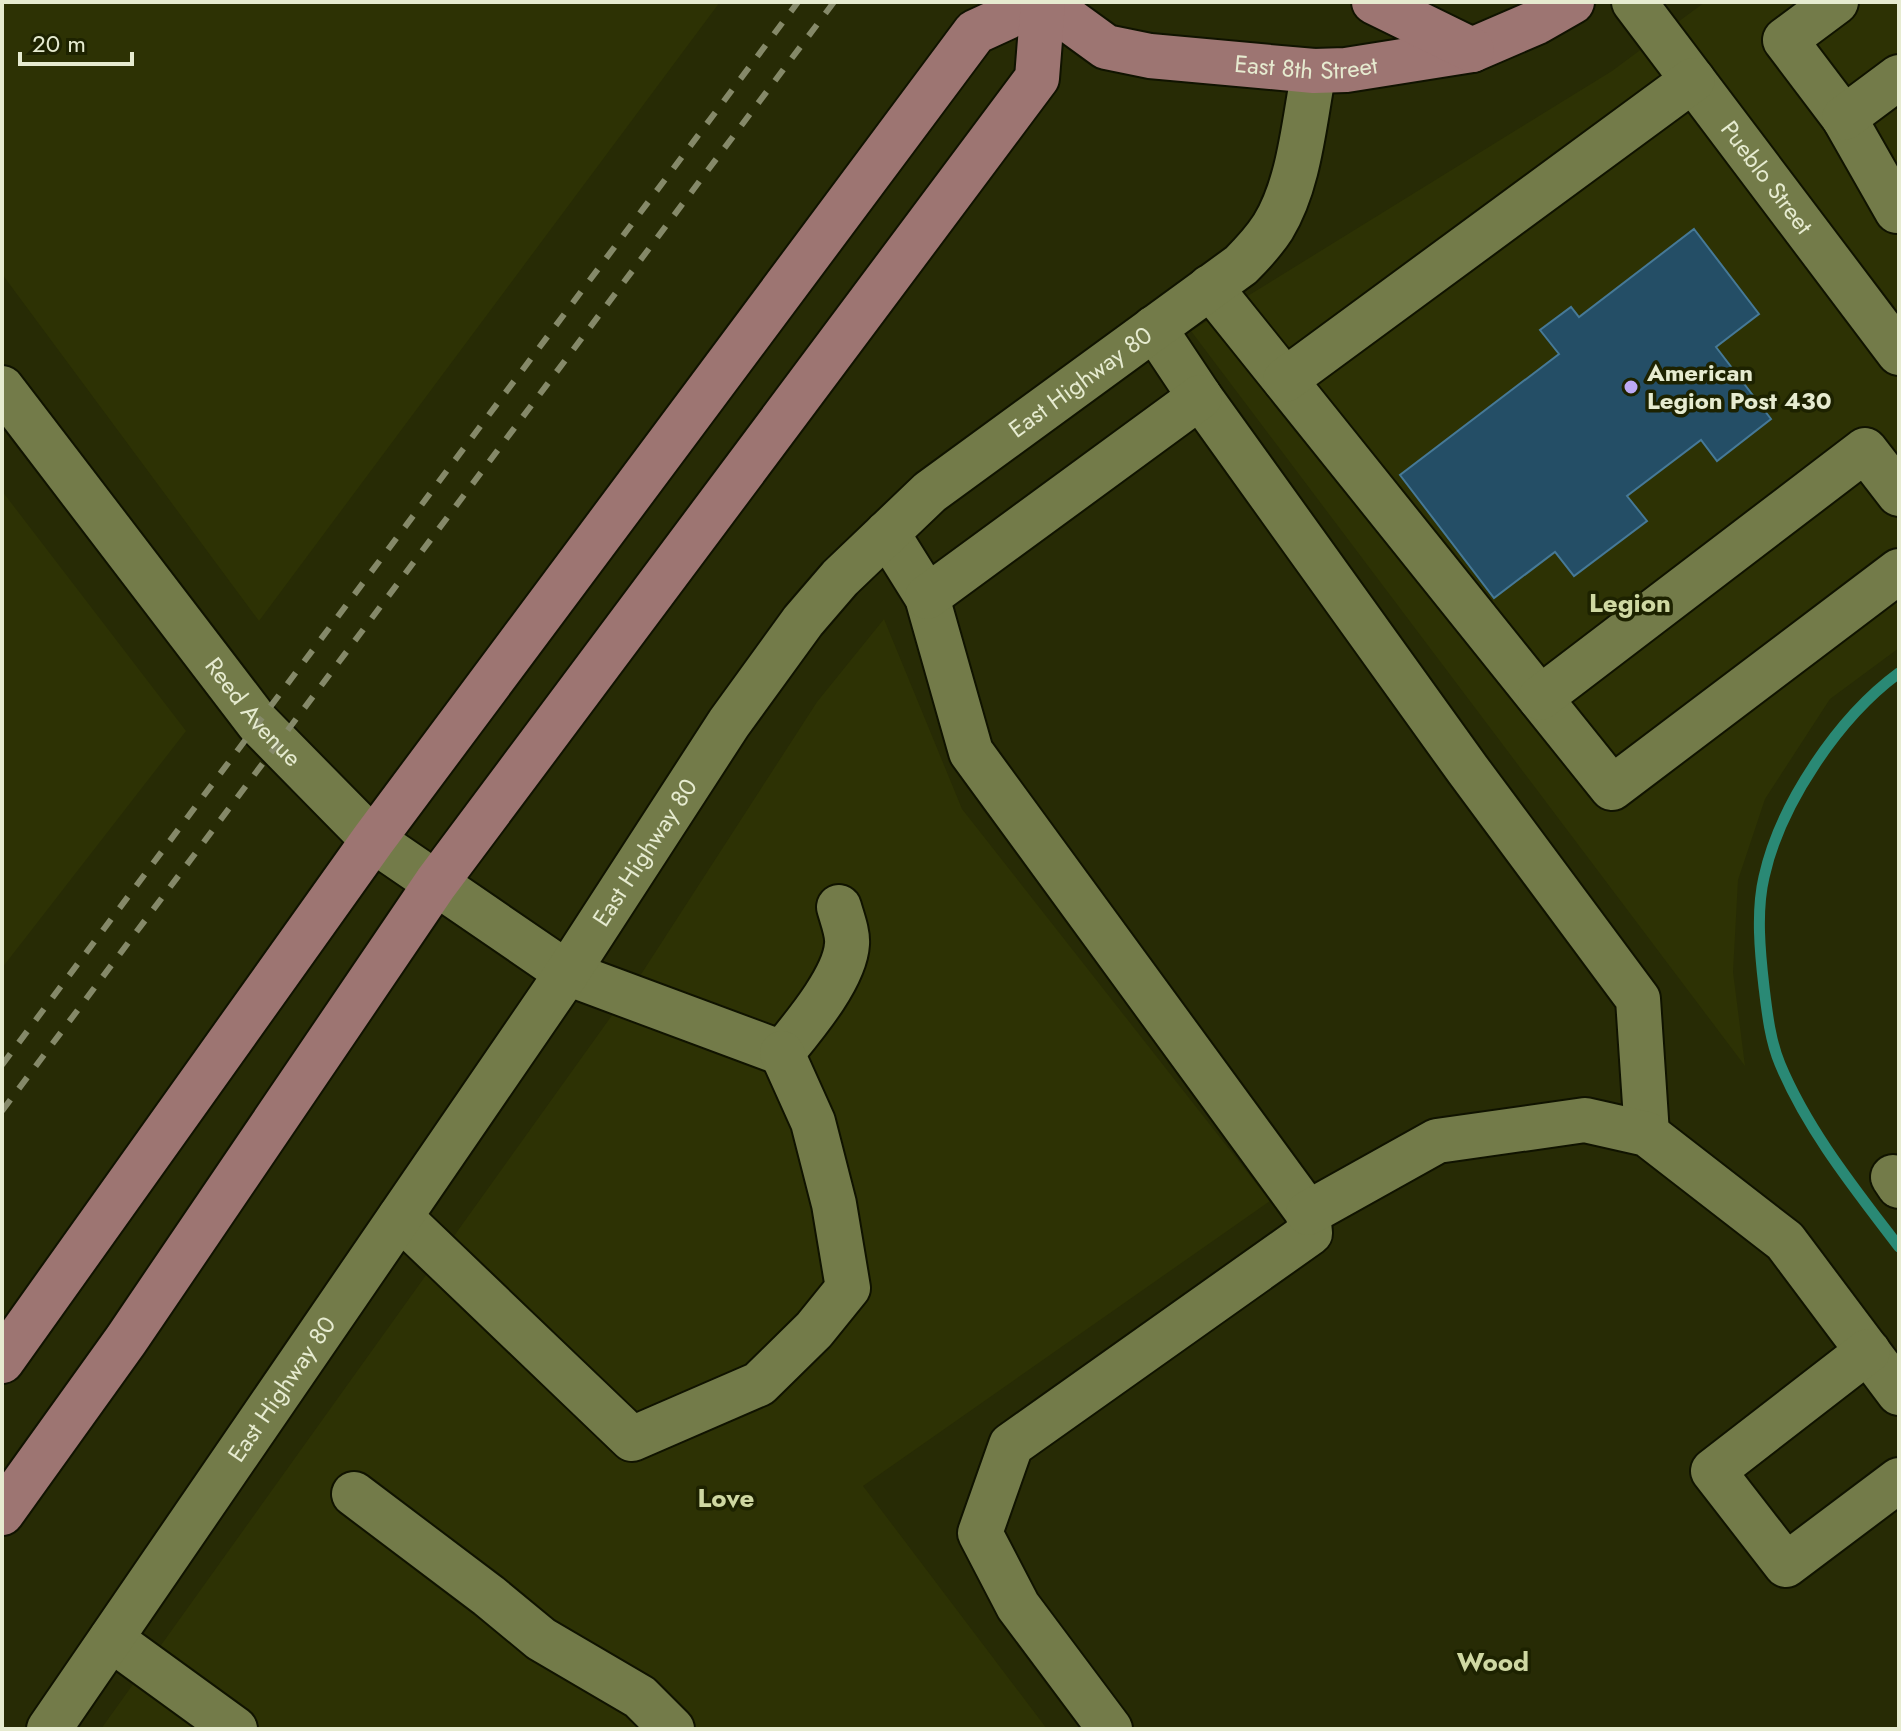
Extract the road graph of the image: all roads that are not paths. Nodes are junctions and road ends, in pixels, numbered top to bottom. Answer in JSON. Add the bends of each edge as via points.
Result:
{"nodes":[{"id":1,"x":1043,"y":2,"type":"edge"},
{"id":2,"x":1374,"y":2,"type":"edge"},
{"id":3,"x":1572,"y":2,"type":"edge"},
{"id":4,"x":1634,"y":2,"type":"edge"},
{"id":5,"x":1836,"y":2,"type":"edge"},
{"id":6,"x":1472,"y":50,"type":"junction"},
{"id":7,"x":1314,"y":71,"type":"junction"},
{"id":8,"x":1899,"y":77,"type":"edge"},
{"id":9,"x":1693,"y":80,"type":"junction"},
{"id":10,"x":1844,"y":118,"type":"junction"},
{"id":11,"x":1898,"y":211,"type":"edge"},
{"id":12,"x":1210,"y":287,"type":"junction"},
{"id":13,"x":1154,"y":328,"type":"junction"},
{"id":14,"x":1899,"y":353,"type":"edge"},
{"id":15,"x":1285,"y":380,"type":"junction"},
{"id":16,"x":2,"y":388,"type":"edge"},
{"id":17,"x":1200,"y":397,"type":"junction"},
{"id":18,"x":1896,"y":484,"type":"edge"},
{"id":19,"x":887,"y":533,"type":"junction"},
{"id":20,"x":1899,"y":571,"type":"edge"},
{"id":21,"x":927,"y":597,"type":"junction"},
{"id":22,"x":1540,"y":698,"type":"junction"},
{"id":23,"x":373,"y":840,"type":"junction"},
{"id":24,"x":436,"y":883,"type":"junction"},
{"id":25,"x":839,"y":907,"type":"dead end"},
{"id":26,"x":567,"y":973,"type":"junction"},
{"id":27,"x":782,"y":1053,"type":"junction"},
{"id":28,"x":1647,"y":1134,"type":"junction"},
{"id":29,"x":1308,"y":1213,"type":"junction"},
{"id":30,"x":400,"y":1217,"type":"junction"},
{"id":31,"x":1868,"y":1351,"type":"junction"},
{"id":32,"x":2,"y":1361,"type":"edge"},
{"id":33,"x":1899,"y":1393,"type":"edge"},
{"id":34,"x":1899,"y":1480,"type":"edge"},
{"id":35,"x":354,"y":1494,"type":"dead end"},
{"id":36,"x":2,"y":1513,"type":"edge"},
{"id":37,"x":111,"y":1639,"type":"junction"},
{"id":38,"x":49,"y":1729,"type":"edge"},
{"id":39,"x":235,"y":1729,"type":"edge"},
{"id":40,"x":672,"y":1729,"type":"edge"},
{"id":41,"x":1110,"y":1729,"type":"edge"}],
"edges":[{"from":1,"to":7,"type":"main road","name":"East 8th Street","via":[[1106,47]]},
{"from":1,"to":23,"type":"main road","via":[[975,32]]},
{"from":1,"to":24,"type":"main road","via":[[1037,78]]},
{"from":2,"to":6,"type":"main road"},
{"from":3,"to":6,"type":"main road","name":"East 8th Street"},
{"from":4,"to":9,"type":"street","name":"Pueblo Street"},
{"from":5,"to":10,"type":"street","via":[[1785,40]]},
{"from":6,"to":7,"type":"main road","name":"East 8th Street"},
{"from":7,"to":12,"type":"street","name":"East Highway 80","via":[[1284,207],[1263,242]]},
{"from":8,"to":10,"type":"street"},
{"from":9,"to":14,"type":"street","name":"Pueblo Street"},
{"from":9,"to":15,"type":"street"},
{"from":10,"to":11,"type":"street"},
{"from":12,"to":13,"type":"street","name":"East Highway 80"},
{"from":12,"to":15,"type":"street"},
{"from":13,"to":17,"type":"street"},
{"from":13,"to":19,"type":"street","name":"East Highway 80","via":[[930,492]]},
{"from":15,"to":22,"type":"street"},
{"from":16,"to":23,"type":"street","name":"Reed Avenue","via":[[258,723]]},
{"from":17,"to":21,"type":"street"},
{"from":17,"to":28,"type":"street","via":[[1638,999]]},
{"from":18,"to":22,"type":"street","via":[[1865,450]]},
{"from":19,"to":21,"type":"street"},
{"from":19,"to":26,"type":"street","name":"East Highway 80","via":[[840,578],[766,669]]},
{"from":20,"to":22,"type":"street","via":[[1612,788]]},
{"from":21,"to":29,"type":"street","via":[[971,752]]},
{"from":23,"to":24,"type":"street","name":"Reed Avenue"},
{"from":23,"to":32,"type":"main road"},
{"from":24,"to":26,"type":"street","name":"Reed Avenue"},
{"from":24,"to":36,"type":"main road"},
{"from":25,"to":27,"type":"street","via":[[847,944],[835,980]]},
{"from":26,"to":27,"type":"street","name":"Reed Avenue"},
{"from":26,"to":30,"type":"street","name":"East Highway 80"},
{"from":27,"to":30,"type":"street","via":[[813,1122],[848,1288],[759,1384],[632,1439]]},
{"from":28,"to":29,"type":"street","via":[[1585,1120],[1437,1141]]},
{"from":28,"to":31,"type":"street","via":[[1785,1241]]},
{"from":29,"to":41,"type":"street","via":[[1310,1233],[1011,1445],[980,1533],[1018,1606]]},
{"from":30,"to":37,"type":"street","name":"East Highway 80"},
{"from":31,"to":33,"type":"street"},
{"from":31,"to":34,"type":"street","via":[[1713,1471],[1786,1565]]},
{"from":35,"to":40,"type":"street","via":[[541,1639],[640,1697]]},
{"from":37,"to":38,"type":"street","name":"East Highway 80"},
{"from":37,"to":39,"type":"street"}]}
